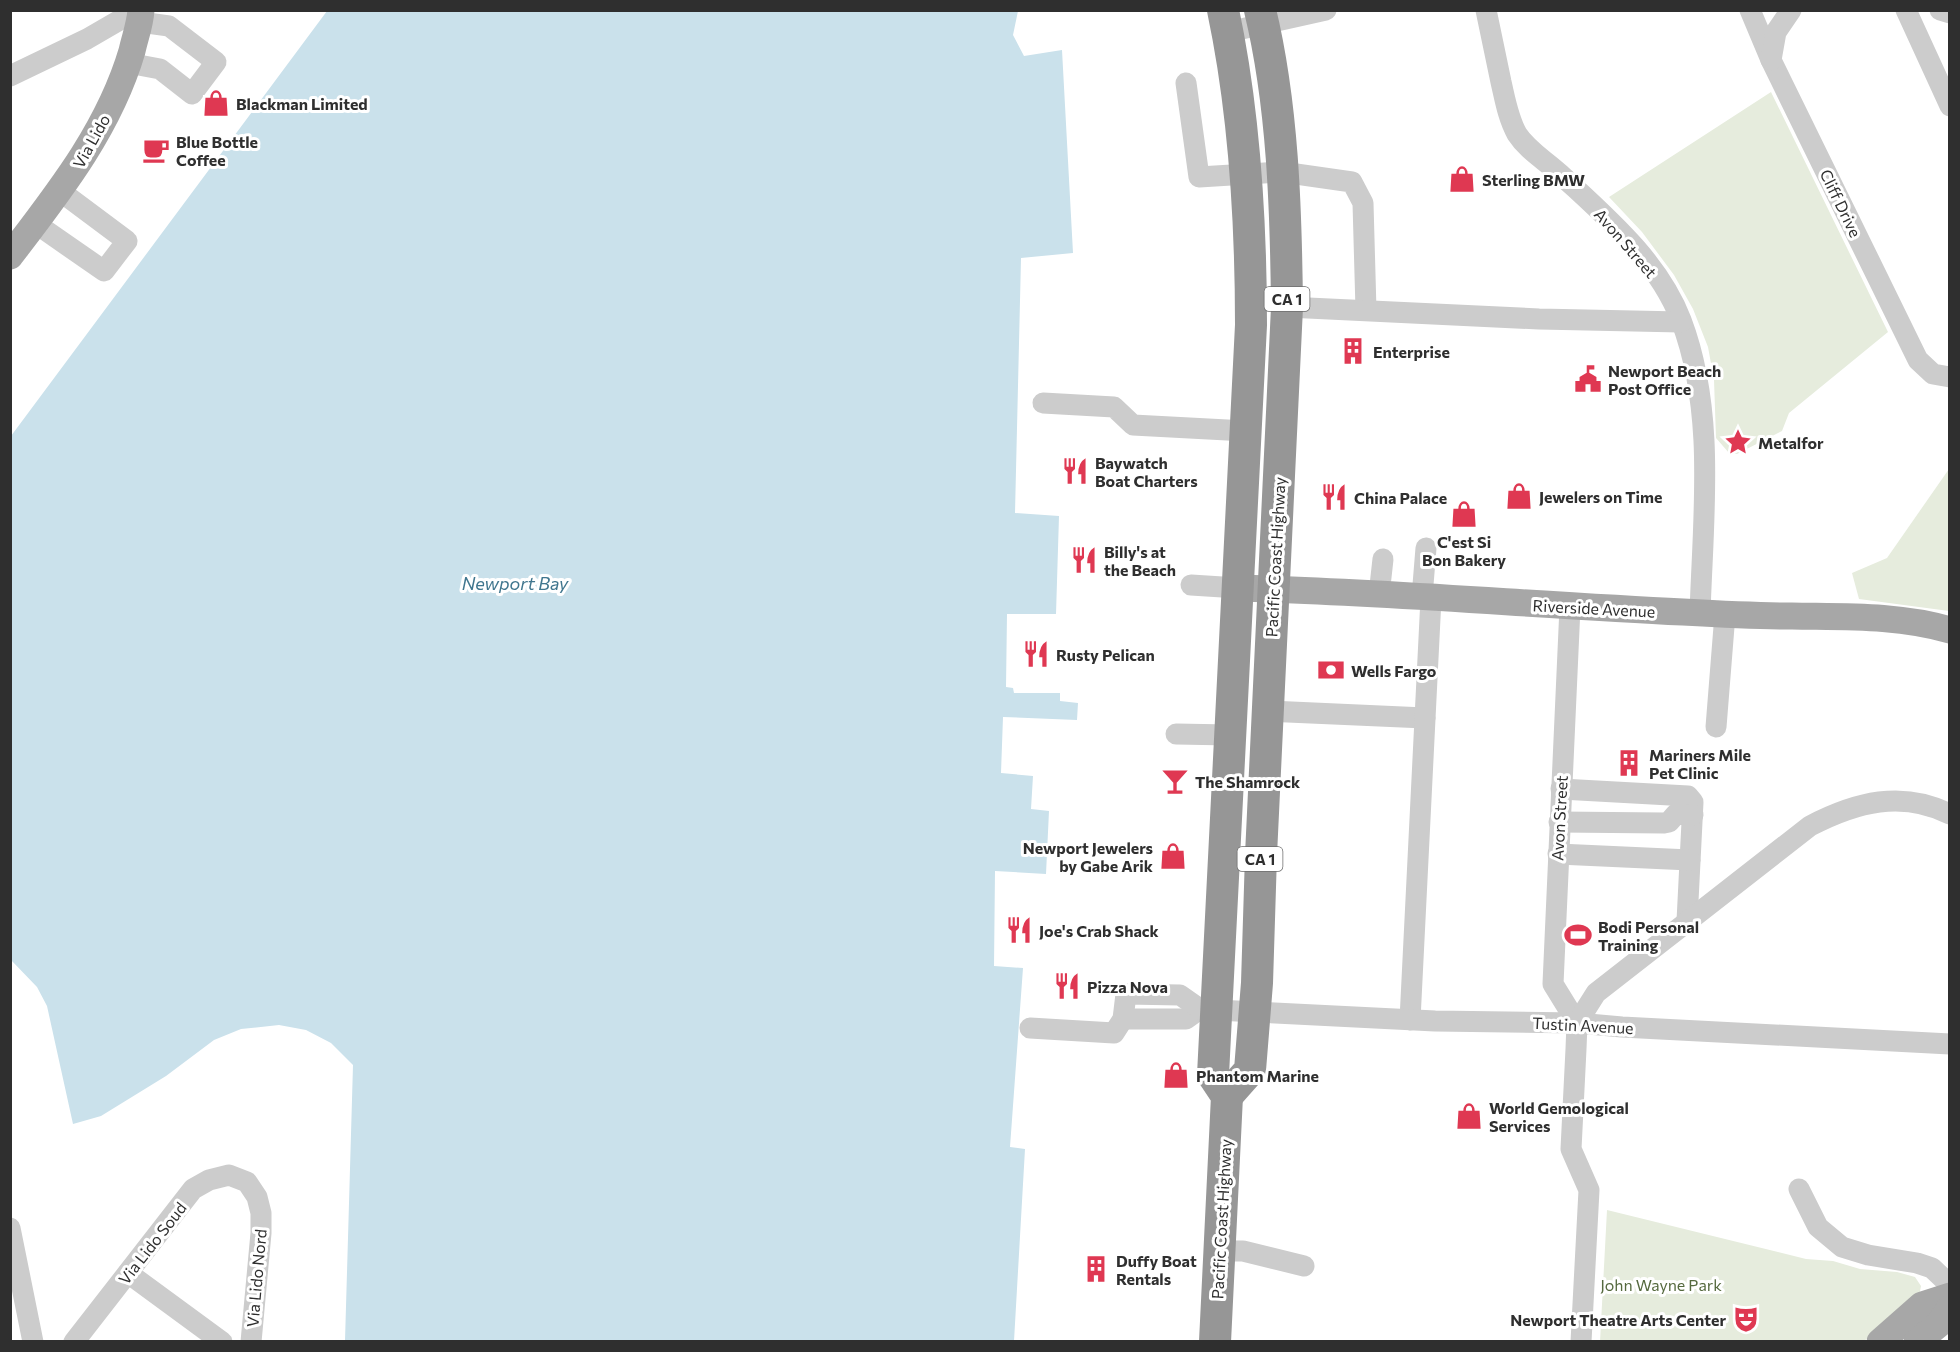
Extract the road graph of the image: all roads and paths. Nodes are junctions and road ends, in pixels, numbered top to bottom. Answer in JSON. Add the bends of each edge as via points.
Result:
{"nodes":[{"id":1,"x":1326,"y":10,"type":"edge"},
{"id":2,"x":1486,"y":10,"type":"edge"},
{"id":3,"x":1750,"y":10,"type":"edge"},
{"id":4,"x":1791,"y":10,"type":"edge"},
{"id":5,"x":1905,"y":10,"type":"edge"},
{"id":6,"x":1940,"y":10,"type":"edge"},
{"id":7,"x":1950,"y":13,"type":"edge"},
{"id":8,"x":139,"y":14,"type":"edge"},
{"id":9,"x":1262,"y":17,"type":"edge"},
{"id":10,"x":1226,"y":21,"type":"edge"},
{"id":11,"x":1771,"y":60,"type":"junction"},
{"id":12,"x":128,"y":63,"type":"junction"},
{"id":13,"x":10,"y":76,"type":"edge"},
{"id":14,"x":1186,"y":83,"type":"dead end"},
{"id":15,"x":1950,"y":106,"type":"edge"},
{"id":16,"x":1282,"y":172,"type":"junction"},
{"id":17,"x":1246,"y":174,"type":"junction"},
{"id":18,"x":60,"y":191,"type":"junction"},
{"id":19,"x":35,"y":223,"type":"junction"},
{"id":20,"x":10,"y":256,"type":"edge"},
{"id":21,"x":1287,"y":307,"type":"junction"},
{"id":22,"x":1365,"y":310,"type":"junction"},
{"id":23,"x":1682,"y":322,"type":"junction"},
{"id":24,"x":1950,"y":377,"type":"edge"},
{"id":25,"x":1043,"y":403,"type":"dead end"},
{"id":26,"x":1246,"y":431,"type":"junction"},
{"id":27,"x":1426,"y":548,"type":"dead end"},
{"id":28,"x":1383,"y":559,"type":"dead end"},
{"id":29,"x":1191,"y":585,"type":"dead end"},
{"id":30,"x":1238,"y":588,"type":"junction"},
{"id":31,"x":1273,"y":588,"type":"junction"},
{"id":32,"x":1379,"y":595,"type":"junction"},
{"id":33,"x":1426,"y":598,"type":"junction"},
{"id":34,"x":1570,"y":607,"type":"junction"},
{"id":35,"x":1713,"y":613,"type":"junction"},
{"id":36,"x":1950,"y":630,"type":"edge"},
{"id":37,"x":1267,"y":711,"type":"junction"},
{"id":38,"x":1425,"y":718,"type":"junction"},
{"id":39,"x":1716,"y":727,"type":"dead end"},
{"id":40,"x":1176,"y":734,"type":"dead end"},
{"id":41,"x":1230,"y":735,"type":"junction"},
{"id":42,"x":1561,"y":789,"type":"junction"},
{"id":43,"x":1950,"y":814,"type":"edge"},
{"id":44,"x":1693,"y":815,"type":"junction"},
{"id":45,"x":1559,"y":822,"type":"junction"},
{"id":46,"x":1558,"y":854,"type":"junction"},
{"id":47,"x":1690,"y":860,"type":"junction"},
{"id":48,"x":1687,"y":921,"type":"junction"},
{"id":49,"x":1208,"y":1010,"type":"junction"},
{"id":50,"x":1254,"y":1012,"type":"junction"},
{"id":51,"x":1410,"y":1020,"type":"junction"},
{"id":52,"x":1577,"y":1023,"type":"junction"},
{"id":53,"x":1030,"y":1028,"type":"dead end"},
{"id":54,"x":1950,"y":1044,"type":"edge"},
{"id":55,"x":1227,"y":1096,"type":"junction"},
{"id":56,"x":247,"y":1182,"type":"joint"},
{"id":57,"x":1799,"y":1189,"type":"dead end"},
{"id":58,"x":10,"y":1228,"type":"edge"},
{"id":59,"x":1219,"y":1251,"type":"junction"},
{"id":60,"x":1304,"y":1266,"type":"dead end"},
{"id":61,"x":128,"y":1273,"type":"junction"},
{"id":62,"x":1950,"y":1285,"type":"edge"},
{"id":63,"x":1950,"y":1296,"type":"edge"},
{"id":64,"x":1950,"y":1308,"type":"edge"},
{"id":65,"x":33,"y":1341,"type":"edge"},
{"id":66,"x":74,"y":1341,"type":"edge"},
{"id":67,"x":222,"y":1341,"type":"edge"},
{"id":68,"x":251,"y":1341,"type":"edge"},
{"id":69,"x":1215,"y":1341,"type":"edge"},
{"id":70,"x":1581,"y":1341,"type":"edge"},
{"id":71,"x":1880,"y":1341,"type":"edge"},
{"id":72,"x":1917,"y":1341,"type":"edge"}],
"edges":[{"from":1,"to":9,"type":"street"},
{"from":2,"to":23,"type":"street","name":"Avon Street","via":[[1507,108],[1517,133],[1531,151],[1614,224],[1642,256]]},
{"from":3,"to":11,"type":"street","name":"Cliff Drive"},
{"from":4,"to":11,"type":"street","via":[[1776,32]]},
{"from":5,"to":15,"type":"street"},
{"from":6,"to":7,"type":"street"},
{"from":8,"to":12,"type":"main road","name":"Via Lido"},
{"from":8,"to":12,"type":"street","via":[[169,26],[216,62],[192,94],[160,69]]},
{"from":8,"to":13,"type":"street"},
{"from":9,"to":10,"type":"street"},
{"from":9,"to":16,"type":"highway","name":"Pacific Coast Highway","number":"CA 1"},
{"from":10,"to":17,"type":"highway","name":"Pacific Coast Highway","number":"CA 1"},
{"from":11,"to":24,"type":"street","name":"Cliff Drive","via":[[1918,360],[1933,374]]},
{"from":12,"to":18,"type":"main road","name":"Via Lido","via":[[98,131]]},
{"from":14,"to":17,"type":"street","via":[[1199,177]]},
{"from":16,"to":17,"type":"street"},
{"from":16,"to":21,"type":"highway","name":"Pacific Coast Highway","number":"CA 1"},
{"from":16,"to":22,"type":"street","via":[[1352,182],[1364,203]]},
{"from":17,"to":26,"type":"highway","name":"Pacific Coast Highway","number":"CA 1","via":[[1251,249]]},
{"from":18,"to":19,"type":"main road","name":"Via Lido"},
{"from":18,"to":19,"type":"street","via":[[127,241],[110,264],[104,271]]},
{"from":19,"to":20,"type":"main road","name":"Via Lido"},
{"from":21,"to":22,"type":"street"},
{"from":21,"to":31,"type":"highway","name":"Pacific Coast Highway","number":"CA 1"},
{"from":22,"to":23,"type":"street"},
{"from":23,"to":35,"type":"street","name":"Avon Street","via":[[1700,398]]},
{"from":25,"to":26,"type":"street","via":[[1114,407],[1133,425]]},
{"from":26,"to":30,"type":"highway","name":"Pacific Coast Highway","number":"CA 1"},
{"from":27,"to":33,"type":"street"},
{"from":28,"to":32,"type":"street"},
{"from":29,"to":30,"type":"street"},
{"from":30,"to":31,"type":"main road","name":"Riverside Avenue"},
{"from":30,"to":41,"type":"highway","name":"Pacific Coast Highway","number":"CA 1"},
{"from":31,"to":32,"type":"main road","name":"Riverside Avenue"},
{"from":31,"to":37,"type":"highway","name":"Pacific Coast Highway","number":"CA 1"},
{"from":32,"to":33,"type":"main road","name":"Riverside Avenue"},
{"from":33,"to":34,"type":"main road","name":"Riverside Avenue"},
{"from":33,"to":38,"type":"street"},
{"from":34,"to":35,"type":"main road","name":"Riverside Avenue"},
{"from":34,"to":42,"type":"street","name":"Avon Street"},
{"from":35,"to":36,"type":"main road","name":"Riverside Avenue","via":[[1870,617]]},
{"from":35,"to":39,"type":"street","name":"Avon Street"},
{"from":37,"to":38,"type":"street"},
{"from":37,"to":50,"type":"highway","name":"Pacific Coast Highway","number":"CA 1"},
{"from":38,"to":51,"type":"street"},
{"from":40,"to":41,"type":"street"},
{"from":41,"to":49,"type":"highway","name":"Pacific Coast Highway","number":"CA 1"},
{"from":42,"to":44,"type":"street","via":[[1688,796],[1693,802]]},
{"from":42,"to":45,"type":"street","name":"Avon Street"},
{"from":43,"to":48,"type":"street","via":[[1931,805],[1897,800],[1839,811],[1810,826]]},
{"from":44,"to":45,"type":"street","via":[[1676,814],[1664,823]]},
{"from":44,"to":47,"type":"street"},
{"from":45,"to":46,"type":"street","name":"Avon Street"},
{"from":46,"to":47,"type":"street"},
{"from":46,"to":52,"type":"street","name":"Avon Street","via":[[1553,984]]},
{"from":47,"to":48,"type":"street"},
{"from":48,"to":52,"type":"street","via":[[1596,993]]},
{"from":49,"to":50,"type":"street","name":"Tustin Avenue"},
{"from":49,"to":53,"type":"street","via":[[1180,996],[1126,994],[1123,1019],[1114,1033]]},
{"from":49,"to":55,"type":"highway","name":"Pacific Coast Highway","number":"CA 1","via":[[1214,1075]]},
{"from":50,"to":51,"type":"street","name":"Tustin Avenue"},
{"from":50,"to":55,"type":"highway","name":"Pacific Coast Highway","number":"CA 1","via":[[1250,1070]]},
{"from":51,"to":52,"type":"street","name":"Tustin Avenue"},
{"from":52,"to":54,"type":"street","name":"Tustin Avenue"},
{"from":52,"to":70,"type":"street","via":[[1571,1149],[1589,1190]]},
{"from":55,"to":59,"type":"highway","name":"Pacific Coast Highway","number":"CA 1"},
{"from":56,"to":61,"type":"street","name":"Via Lido Soud","via":[[229,1175],[194,1189]]},
{"from":56,"to":68,"type":"street","name":"Via Lido Nord","via":[[257,1197],[261,1223]]},
{"from":57,"to":62,"type":"street","via":[[1818,1227],[1829,1239],[1868,1255],[1932,1268]]},
{"from":58,"to":65,"type":"street"},
{"from":59,"to":60,"type":"street","via":[[1243,1251]]},
{"from":59,"to":69,"type":"highway","name":"Pacific Coast Highway","number":"CA 1"},
{"from":61,"to":66,"type":"street","name":"Via Lido Soud"},
{"from":61,"to":67,"type":"street"},
{"from":63,"to":71,"type":"main road","via":[[1922,1305]]},
{"from":64,"to":72,"type":"main road","via":[[1939,1324]]}]}
